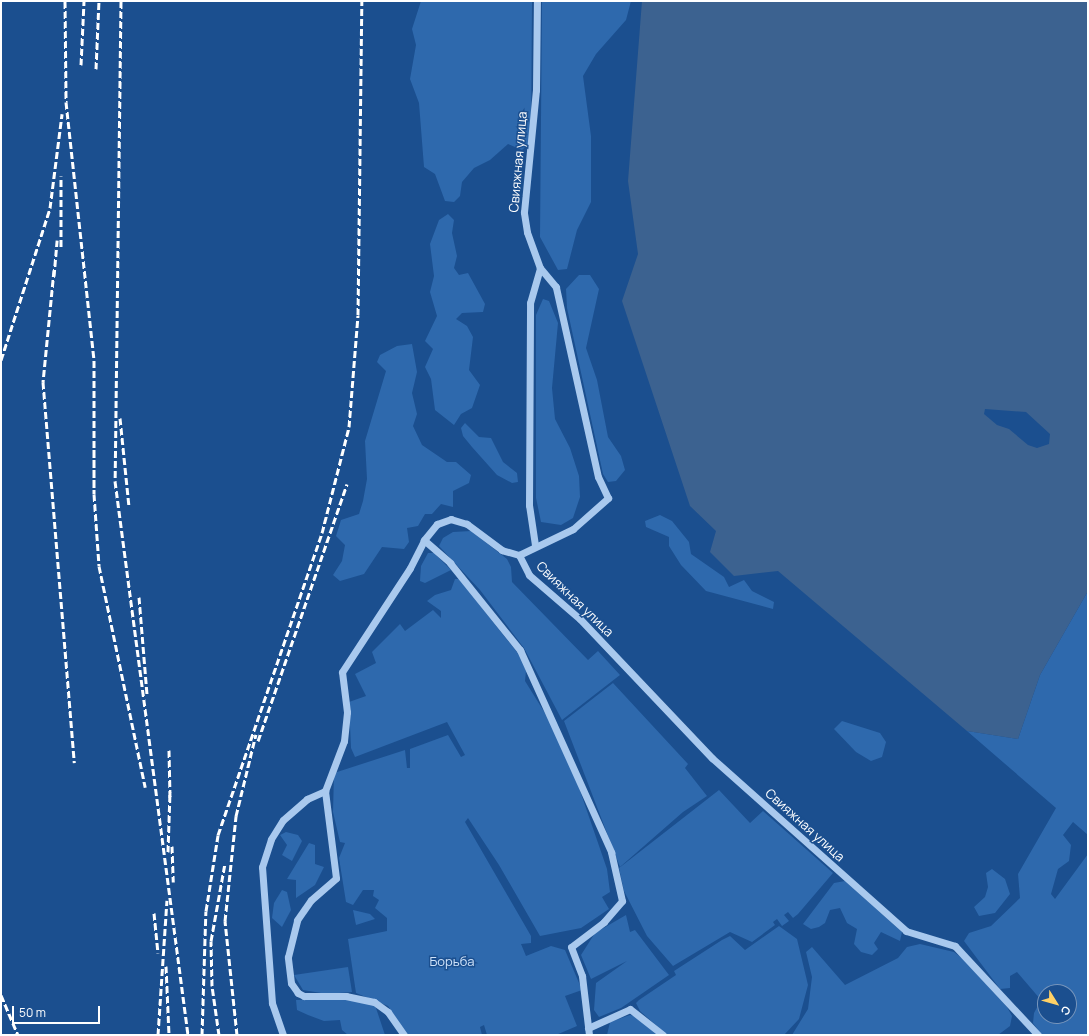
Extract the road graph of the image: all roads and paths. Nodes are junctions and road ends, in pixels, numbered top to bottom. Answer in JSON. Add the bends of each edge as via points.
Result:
{"nodes":[{"id":1,"x":537,"y":1,"type":"edge"},
{"id":2,"x":540,"y":268,"type":"junction"},
{"id":3,"x":424,"y":540,"type":"junction"},
{"id":4,"x":535,"y":545,"type":"junction"},
{"id":5,"x":519,"y":555,"type":"junction"},
{"id":6,"x":325,"y":791,"type":"junction"},
{"id":7,"x":589,"y":1031,"type":"edge"},
{"id":8,"x":283,"y":1035,"type":"edge"},
{"id":9,"x":404,"y":1035,"type":"edge"},
{"id":10,"x":664,"y":1035,"type":"edge"},
{"id":11,"x":1038,"y":1035,"type":"edge"}],
"edges":[{"from":1,"to":2,"type":"street","name":"Свияжная улица","via":[[536,90],[524,212],[526,232]]},
{"from":2,"to":4,"type":"street","via":[[530,303],[529,505]]},
{"from":2,"to":4,"type":"street","name":"Свияжная улица","via":[[556,288],[598,477],[608,498],[573,529]]},
{"from":3,"to":5,"type":"street","via":[[437,524],[451,519],[467,524],[502,550]]},
{"from":3,"to":6,"type":"street","via":[[410,568],[342,672],[347,712],[344,741]]},
{"from":3,"to":7,"type":"street","via":[[455,569],[520,650],[611,852],[622,901],[604,922],[571,947],[582,976]]},
{"from":4,"to":5,"type":"street","name":"Свияжная улица"},
{"from":5,"to":11,"type":"street","name":"Свияжная улица","via":[[529,575],[580,619],[712,758],[906,931],[955,946]]},
{"from":6,"to":8,"type":"street","via":[[307,799],[283,820],[271,839],[262,867],[272,1003]]},
{"from":6,"to":9,"type":"street","via":[[336,878],[311,900],[297,920],[288,957],[291,983],[304,996],[346,996],[374,1002],[388,1012]]},
{"from":7,"to":10,"type":"street","via":[[630,1009]]}]}
